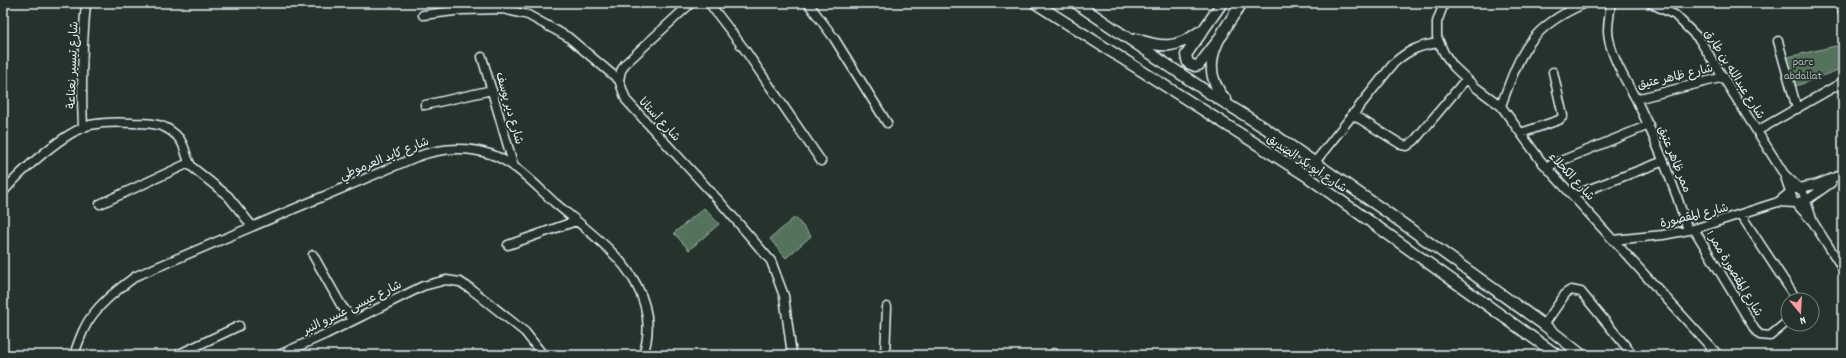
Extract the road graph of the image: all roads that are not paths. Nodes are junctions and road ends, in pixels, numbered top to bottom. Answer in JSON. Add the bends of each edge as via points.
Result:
{"nodes":[{"id":1,"x":86,"y":3,"type":"edge"},
{"id":2,"x":690,"y":3,"type":"edge"},
{"id":3,"x":708,"y":3,"type":"edge"},
{"id":4,"x":808,"y":3,"type":"edge"},
{"id":5,"x":1035,"y":3,"type":"edge"},
{"id":6,"x":1076,"y":3,"type":"edge"},
{"id":7,"x":1222,"y":3,"type":"edge"},
{"id":8,"x":1242,"y":3,"type":"edge"},
{"id":9,"x":1444,"y":3,"type":"edge"},
{"id":10,"x":1586,"y":3,"type":"edge"},
{"id":11,"x":1611,"y":3,"type":"edge"},
{"id":12,"x":1650,"y":3,"type":"edge"},
{"id":13,"x":1840,"y":3,"type":"edge"},
{"id":14,"x":1843,"y":13,"type":"edge"},
{"id":15,"x":423,"y":15,"type":"dead end"},
{"id":16,"x":1207,"y":26,"type":"junction"},
{"id":17,"x":1223,"y":34,"type":"junction"},
{"id":18,"x":1126,"y":36,"type":"junction"},
{"id":19,"x":1778,"y":41,"type":"dead end"},
{"id":20,"x":1439,"y":43,"type":"junction"},
{"id":21,"x":482,"y":57,"type":"dead end"},
{"id":22,"x":1552,"y":72,"type":"dead end"},
{"id":23,"x":1724,"y":77,"type":"junction"},
{"id":24,"x":1466,"y":79,"type":"junction"},
{"id":25,"x":619,"y":80,"type":"junction"},
{"id":26,"x":1843,"y":82,"type":"edge"},
{"id":27,"x":492,"y":90,"type":"junction"},
{"id":28,"x":1636,"y":99,"type":"junction"},
{"id":29,"x":425,"y":105,"type":"dead end"},
{"id":30,"x":1501,"y":106,"type":"junction"},
{"id":31,"x":1234,"y":109,"type":"junction"},
{"id":32,"x":1796,"y":109,"type":"junction"},
{"id":33,"x":1352,"y":114,"type":"junction"},
{"id":34,"x":887,"y":124,"type":"dead end"},
{"id":35,"x":1648,"y":125,"type":"junction"},
{"id":36,"x":83,"y":128,"type":"junction"},
{"id":37,"x":1757,"y":131,"type":"junction"},
{"id":38,"x":1521,"y":133,"type":"junction"},
{"id":39,"x":1664,"y":160,"type":"junction"},
{"id":40,"x":821,"y":161,"type":"dead end"},
{"id":41,"x":1314,"y":162,"type":"junction"},
{"id":42,"x":189,"y":163,"type":"junction"},
{"id":43,"x":514,"y":167,"type":"junction"},
{"id":44,"x":1546,"y":167,"type":"junction"},
{"id":45,"x":1784,"y":174,"type":"junction"},
{"id":46,"x":1843,"y":175,"type":"edge"},
{"id":47,"x":1800,"y":187,"type":"junction"},
{"id":48,"x":1789,"y":191,"type":"junction"},
{"id":49,"x":3,"y":192,"type":"edge"},
{"id":50,"x":1574,"y":195,"type":"junction"},
{"id":51,"x":1807,"y":200,"type":"junction"},
{"id":52,"x":1778,"y":202,"type":"junction"},
{"id":53,"x":1795,"y":203,"type":"junction"},
{"id":54,"x":100,"y":204,"type":"dead end"},
{"id":55,"x":1741,"y":215,"type":"junction"},
{"id":56,"x":576,"y":220,"type":"junction"},
{"id":57,"x":1813,"y":222,"type":"junction"},
{"id":58,"x":252,"y":226,"type":"junction"},
{"id":59,"x":1691,"y":230,"type":"junction"},
{"id":60,"x":1613,"y":240,"type":"junction"},
{"id":61,"x":508,"y":244,"type":"dead end"},
{"id":62,"x":313,"y":255,"type":"dead end"},
{"id":63,"x":1843,"y":269,"type":"edge"},
{"id":64,"x":1792,"y":292,"type":"edge"},
{"id":65,"x":887,"y":307,"type":"dead end"},
{"id":66,"x":353,"y":320,"type":"junction"},
{"id":67,"x":1544,"y":325,"type":"junction"},
{"id":68,"x":238,"y":326,"type":"dead end"},
{"id":69,"x":1780,"y":328,"type":"edge"},
{"id":70,"x":74,"y":355,"type":"edge"},
{"id":71,"x":177,"y":355,"type":"edge"},
{"id":72,"x":279,"y":355,"type":"edge"},
{"id":73,"x":543,"y":355,"type":"edge"},
{"id":74,"x":644,"y":355,"type":"edge"},
{"id":75,"x":792,"y":355,"type":"edge"},
{"id":76,"x":885,"y":355,"type":"edge"},
{"id":77,"x":1557,"y":355,"type":"edge"},
{"id":78,"x":1582,"y":355,"type":"edge"},
{"id":79,"x":1633,"y":355,"type":"edge"},
{"id":80,"x":1718,"y":355,"type":"edge"}],
"edges":[{"from":1,"to":36,"type":"street","name":"شارع تيسير نعناعة","via":[[81,61]]},
{"from":2,"to":25,"type":"street","via":[[625,64]]},
{"from":3,"to":40,"type":"street"},
{"from":4,"to":34,"type":"street","via":[[834,38]]},
{"from":5,"to":77,"type":"main road","name":"شارع أبو بكر الصديق","via":[[1305,175]]},
{"from":6,"to":18,"type":"main road","name":"شارع أبو بكر الصديق"},
{"from":7,"to":16,"type":"main road"},
{"from":8,"to":17,"type":"main road"},
{"from":9,"to":20,"type":"street","name":"شارع الكحلاء","via":[[1437,22]]},
{"from":10,"to":30,"type":"street","via":[[1553,19],[1536,34],[1522,55]]},
{"from":11,"to":28,"type":"street","name":"شارع ظاهر عتيق","via":[[1608,30],[1610,44]]},
{"from":12,"to":23,"type":"street","name":"شارع عبدالله بن طارق","via":[[1675,15],[1692,30]]},
{"from":13,"to":14,"type":"street"},
{"from":15,"to":25,"type":"street","via":[[462,10],[503,9],[528,15],[568,37]]},
{"from":16,"to":17,"type":"main road","via":[[1186,55],[1191,65],[1202,63]]},
{"from":16,"to":18,"type":"main road","via":[[1188,40],[1174,45],[1157,45]]},
{"from":17,"to":31,"type":"main road","via":[[1212,54],[1211,74],[1218,92]]},
{"from":18,"to":31,"type":"main road","name":"شارع أبو بكر الصديق"},
{"from":19,"to":32,"type":"street"},
{"from":20,"to":24,"type":"street","name":"شارع الكحلاء"},
{"from":20,"to":33,"type":"street","via":[[1421,46],[1394,62],[1379,84]]},
{"from":21,"to":27,"type":"street","name":"شارع دير يوسف"},
{"from":22,"to":38,"type":"street","via":[[1563,116],[1559,120]]},
{"from":23,"to":28,"type":"street","name":"شارع ظاهر عتيق"},
{"from":23,"to":37,"type":"street","name":"شارع عبدالله بن طارق"},
{"from":24,"to":30,"type":"street","name":"شارع الكحلاء"},
{"from":24,"to":33,"type":"street","via":[[1415,140],[1407,146]]},
{"from":25,"to":75,"type":"street","name":"شارع أستانا","via":[[626,100],[721,203],[770,261],[784,296]]},
{"from":26,"to":32,"type":"street"},
{"from":27,"to":29,"type":"street"},
{"from":27,"to":43,"type":"street","name":"شارع دير يوسف"},
{"from":28,"to":35,"type":"street","name":"ممر ظاهر عتيق"},
{"from":30,"to":38,"type":"street","name":"شارع الكحلاء"},
{"from":31,"to":41,"type":"main road","name":"شارع أبو بكر الصديق"},
{"from":32,"to":37,"type":"street"},
{"from":33,"to":41,"type":"street"},
{"from":35,"to":39,"type":"street","name":"ممر ظاهر عتيق"},
{"from":35,"to":44,"type":"street"},
{"from":36,"to":42,"type":"street","via":[[106,123],[158,124],[172,131],[181,140]]},
{"from":36,"to":49,"type":"street","via":[[34,162]]},
{"from":37,"to":45,"type":"street","name":"شارع عبدالله بن طارق"},
{"from":38,"to":44,"type":"street","name":"شارع الكحلاء"},
{"from":39,"to":50,"type":"street"},
{"from":39,"to":59,"type":"street","name":"ممر ظاهر عتيق"},
{"from":41,"to":67,"type":"main road","name":"شارع أبو بكر الصديق"},
{"from":42,"to":54,"type":"street"},
{"from":42,"to":58,"type":"street","via":[[228,196]]},
{"from":43,"to":56,"type":"street","name":"شارع كايد العرموطي"},
{"from":43,"to":58,"type":"street","name":"شارع كايد العرموطي","via":[[495,156],[478,151],[459,148],[428,152]]},
{"from":44,"to":50,"type":"street","name":"شارع الكحلاء"},
{"from":45,"to":47,"type":"street","name":"شارع عبدالله بن طارق"},
{"from":45,"to":48,"type":"street","name":"شارع عبدالله بن طارق"},
{"from":46,"to":47,"type":"street","name":"شارع المقصورة","via":[[1815,185]]},
{"from":46,"to":51,"type":"street","name":"شارع المقصورة"},
{"from":47,"to":48,"type":"street","name":"شارع المقصورة"},
{"from":47,"to":51,"type":"street","name":"شارع عبدالله بن طارق"},
{"from":48,"to":52,"type":"street","name":"شارع المقصورة"},
{"from":48,"to":53,"type":"street","name":"شارع عبدالله بن طارق"},
{"from":50,"to":60,"type":"street","name":"شارع الكحلاء"},
{"from":51,"to":53,"type":"street","name":"شارع المقصورة"},
{"from":51,"to":57,"type":"street","name":"شارع عبدالله بن طارق"},
{"from":52,"to":53,"type":"street","name":"شارع المقصورة"},
{"from":52,"to":55,"type":"street","name":"شارع المقصورة"},
{"from":53,"to":57,"type":"street","name":"شارع عبدالله بن طارق"},
{"from":55,"to":59,"type":"street","name":"شارع المقصورة"},
{"from":55,"to":64,"type":"street"},
{"from":56,"to":61,"type":"street"},
{"from":56,"to":74,"type":"street","name":"شارع كايد العرموطي","via":[[614,255],[636,283],[647,316]]},
{"from":57,"to":63,"type":"street","name":"شارع عبدالله بن طارق"},
{"from":58,"to":70,"type":"street","name":"شارع كايد العرموطي","via":[[136,276],[101,305],[84,328]]},
{"from":59,"to":60,"type":"street","name":"شارع المقصورة","via":[[1663,236]]},
{"from":59,"to":69,"type":"street","name":"شارع المقصورة ممر 1","via":[[1760,335],[1770,336]]},
{"from":60,"to":80,"type":"street","name":"شارع الكحلاء"},
{"from":62,"to":66,"type":"street","via":[[341,305]]},
{"from":65,"to":76,"type":"street"},
{"from":66,"to":72,"type":"street","name":"شارع عيسى عسرو النبر"},
{"from":66,"to":73,"type":"street","name":"شارع عيسى عسرو النبر","via":[[423,286],[436,281],[454,281],[472,288],[525,332]]},
{"from":67,"to":78,"type":"main road","name":"شارع أبو بكر الصديق"},
{"from":67,"to":79,"type":"street","via":[[1566,293],[1571,290],[1581,292]]},
{"from":68,"to":71,"type":"street"}]}
